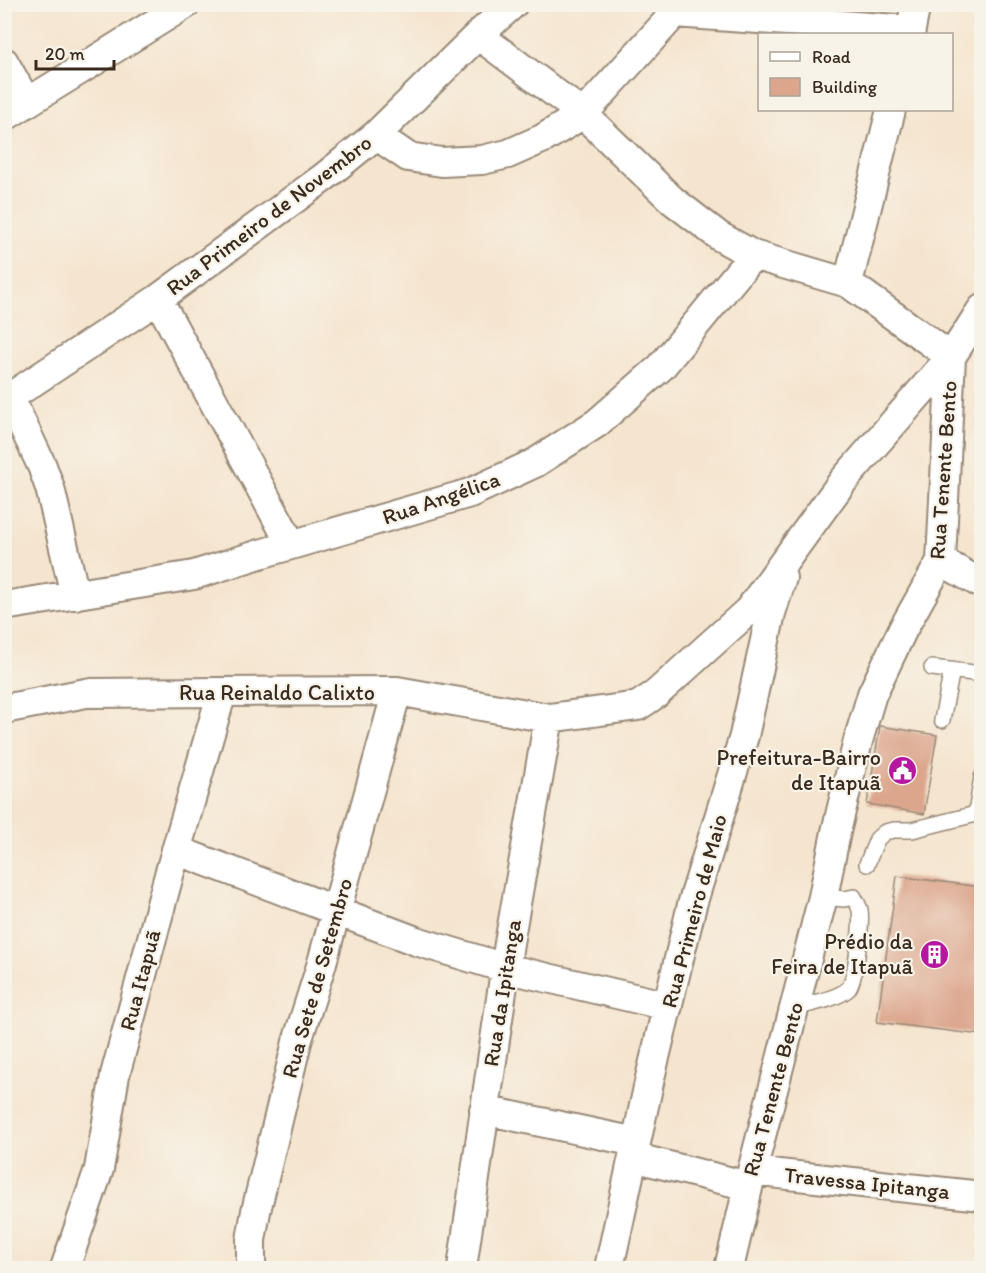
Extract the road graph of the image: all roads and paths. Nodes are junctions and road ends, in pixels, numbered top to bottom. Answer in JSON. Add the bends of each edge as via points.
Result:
{"nodes":[{"id":1,"x":186,"y":4,"type":"edge"},
{"id":2,"x":513,"y":4,"type":"edge"},
{"id":3,"x":912,"y":23,"type":"edge"},
{"id":4,"x":478,"y":35,"type":"junction"},
{"id":5,"x":4,"y":62,"type":"edge"},
{"id":6,"x":16,"y":110,"type":"edge"},
{"id":7,"x":891,"y":111,"type":"edge"},
{"id":8,"x":583,"y":114,"type":"junction"},
{"id":9,"x":376,"y":135,"type":"junction"},
{"id":10,"x":753,"y":255,"type":"junction"},
{"id":11,"x":848,"y":283,"type":"junction"},
{"id":12,"x":158,"y":299,"type":"junction"},
{"id":13,"x":981,"y":309,"type":"edge"},
{"id":14,"x":951,"y":357,"type":"junction"},
{"id":15,"x":7,"y":399,"type":"edge"},
{"id":16,"x":291,"y":544,"type":"junction"},
{"id":17,"x":789,"y":556,"type":"junction"},
{"id":18,"x":940,"y":561,"type":"junction"},
{"id":19,"x":981,"y":584,"type":"edge"},
{"id":20,"x":75,"y":595,"type":"junction"},
{"id":21,"x":4,"y":606,"type":"edge"},
{"id":22,"x":932,"y":668,"type":"dead end"},
{"id":23,"x":952,"y":670,"type":"junction"},
{"id":24,"x":981,"y":674,"type":"edge"},
{"id":25,"x":397,"y":691,"type":"junction"},
{"id":26,"x":222,"y":692,"type":"junction"},
{"id":27,"x":4,"y":709,"type":"edge"},
{"id":28,"x":549,"y":718,"type":"junction"},
{"id":29,"x":942,"y":720,"type":"dead end"},
{"id":30,"x":981,"y":777,"type":"edge"},
{"id":31,"x":979,"y":814,"type":"edge"},
{"id":32,"x":176,"y":850,"type":"junction"},
{"id":33,"x":867,"y":864,"type":"dead end"},
{"id":34,"x":823,"y":897,"type":"junction"},
{"id":35,"x":336,"y":911,"type":"junction"},
{"id":36,"x":505,"y":968,"type":"junction"},
{"id":37,"x":668,"y":1005,"type":"junction"},
{"id":38,"x":794,"y":1008,"type":"junction"},
{"id":39,"x":484,"y":1110,"type":"junction"},
{"id":40,"x":634,"y":1150,"type":"junction"},
{"id":41,"x":750,"y":1179,"type":"junction"},
{"id":42,"x":981,"y":1196,"type":"edge"},
{"id":43,"x":65,"y":1269,"type":"edge"},
{"id":44,"x":251,"y":1269,"type":"edge"},
{"id":45,"x":462,"y":1269,"type":"edge"},
{"id":46,"x":609,"y":1269,"type":"edge"},
{"id":47,"x":729,"y":1269,"type":"edge"}],
"edges":[{"from":1,"to":6,"type":"street"},
{"from":2,"to":4,"type":"street","name":"Rua Primeiro de Novembro"},
{"from":3,"to":8,"type":"street","via":[[675,13]]},
{"from":4,"to":8,"type":"street"},
{"from":4,"to":9,"type":"street","name":"Rua Primeiro de Novembro"},
{"from":5,"to":6,"type":"street"},
{"from":7,"to":11,"type":"street"},
{"from":8,"to":9,"type":"street","via":[[544,138],[508,154],[482,160],[442,162],[408,157]]},
{"from":8,"to":10,"type":"street","via":[[672,200],[719,236]]},
{"from":9,"to":12,"type":"street","name":"Rua Primeiro de Novembro"},
{"from":10,"to":11,"type":"street"},
{"from":10,"to":16,"type":"street","name":"Rua Angélica","via":[[661,367],[597,423],[535,463],[470,493]]},
{"from":11,"to":14,"type":"street"},
{"from":12,"to":15,"type":"street","name":"Rua Primeiro de Novembro"},
{"from":12,"to":16,"type":"street"},
{"from":13,"to":14,"type":"street","name":"Rua Reinaldo Calixto"},
{"from":14,"to":17,"type":"street","name":"Rua Reinaldo Calixto","via":[[843,481]]},
{"from":14,"to":18,"type":"street","name":"Rua Tenente Bento"},
{"from":15,"to":20,"type":"street","via":[[50,488]]},
{"from":16,"to":20,"type":"street","name":"Rua Angélica","via":[[194,575]]},
{"from":17,"to":28,"type":"street","name":"Rua Reinaldo Calixto","via":[[749,610],[656,694],[638,706]]},
{"from":17,"to":37,"type":"street","name":"Rua Primeiro de Maio","via":[[771,613],[744,736],[692,905]]},
{"from":18,"to":19,"type":"street"},
{"from":18,"to":34,"type":"street","name":"Rua Tenente Bento","via":[[872,694]]},
{"from":20,"to":21,"type":"street","name":"Rua Angélica"},
{"from":22,"to":23,"type":"lane"},
{"from":23,"to":24,"type":"lane"},
{"from":23,"to":29,"type":"lane"},
{"from":25,"to":26,"type":"street","name":"Rua Reinaldo Calixto"},
{"from":25,"to":28,"type":"street","name":"Rua Reinaldo Calixto"},
{"from":25,"to":35,"type":"street","name":"Rua Sete de Setembro"},
{"from":26,"to":27,"type":"street","name":"Rua Reinaldo Calixto","via":[[86,693]]},
{"from":26,"to":32,"type":"street","name":"Rua Itapuã"},
{"from":28,"to":36,"type":"street","name":"Rua da Ipitanga"},
{"from":30,"to":31,"type":"lane"},
{"from":31,"to":33,"type":"lane","via":[[912,830],[885,832],[877,839]]},
{"from":32,"to":35,"type":"street"},
{"from":32,"to":43,"type":"street","name":"Rua Itapuã","via":[[115,1075],[99,1169]]},
{"from":34,"to":38,"type":"street","name":"Rua Tenente Bento"},
{"from":34,"to":38,"type":"lane","via":[[854,897],[860,909],[852,980],[838,995]]},
{"from":35,"to":36,"type":"street"},
{"from":35,"to":44,"type":"street","name":"Rua Sete de Setembro","via":[[297,1042],[256,1211]]},
{"from":36,"to":37,"type":"street"},
{"from":36,"to":39,"type":"street","name":"Rua da Ipitanga"},
{"from":37,"to":40,"type":"street","name":"Rua Primeiro de Maio"},
{"from":38,"to":41,"type":"street","name":"Rua Tenente Bento"},
{"from":39,"to":40,"type":"street","name":"Travessa Ipitanga"},
{"from":39,"to":45,"type":"street","name":"Rua da Ipitanga"},
{"from":40,"to":41,"type":"street","name":"Travessa Ipitanga"},
{"from":40,"to":46,"type":"street","name":"Rua Primeiro de Maio"},
{"from":41,"to":42,"type":"street","name":"Travessa Ipitanga"},
{"from":41,"to":47,"type":"street","name":"Rua Tenente Bento"}]}
